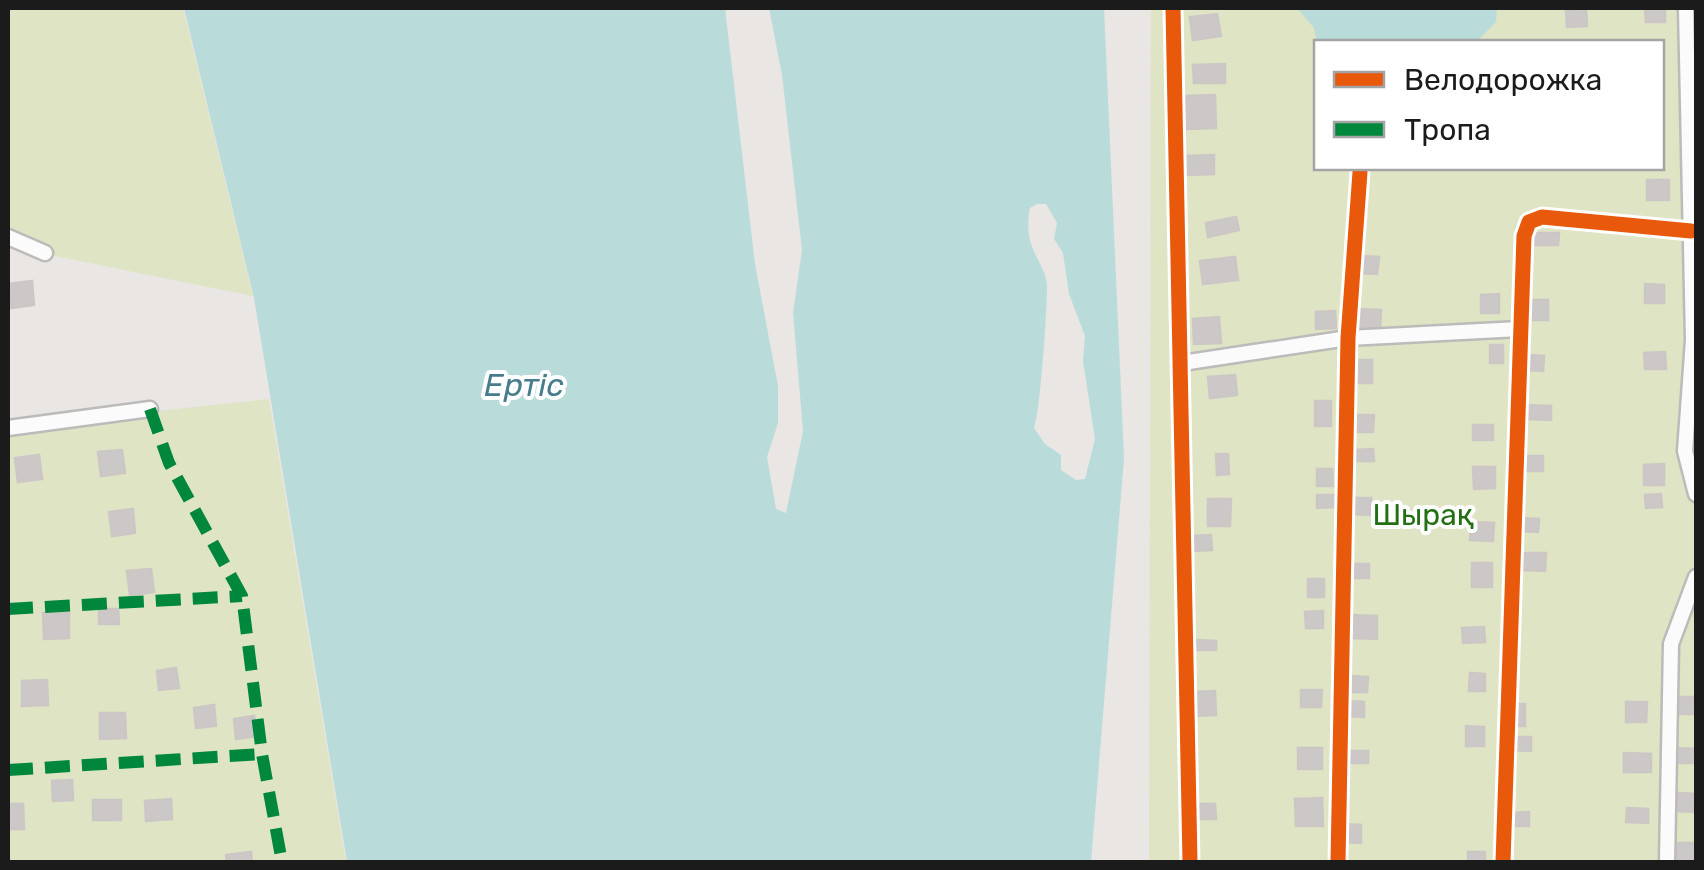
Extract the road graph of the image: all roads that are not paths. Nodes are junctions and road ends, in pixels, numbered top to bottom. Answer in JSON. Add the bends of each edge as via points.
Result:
{"nodes":[{"id":1,"x":1173,"y":8,"type":"edge"},
{"id":2,"x":1686,"y":8,"type":"edge"},
{"id":3,"x":1360,"y":172,"type":"dead end"},
{"id":4,"x":1691,"y":231,"type":"junction"},
{"id":5,"x":8,"y":238,"type":"edge"},
{"id":6,"x":45,"y":253,"type":"dead end"},
{"id":7,"x":1519,"y":329,"type":"junction"},
{"id":8,"x":1348,"y":338,"type":"junction"},
{"id":9,"x":1695,"y":340,"type":"edge"},
{"id":10,"x":1182,"y":363,"type":"junction"},
{"id":11,"x":150,"y":410,"type":"dead end"},
{"id":12,"x":8,"y":428,"type":"edge"},
{"id":13,"x":1696,"y":494,"type":"edge"},
{"id":14,"x":1696,"y":577,"type":"edge"},
{"id":15,"x":1190,"y":862,"type":"edge"},
{"id":16,"x":1338,"y":862,"type":"edge"},
{"id":17,"x":1503,"y":862,"type":"edge"},
{"id":18,"x":1667,"y":862,"type":"edge"}],
"edges":[{"from":1,"to":10,"type":"street"},
{"from":2,"to":4,"type":"street"},
{"from":3,"to":8,"type":"street"},
{"from":4,"to":7,"type":"street","via":[[1542,217],[1529,222]]},
{"from":4,"to":9,"type":"street"},
{"from":5,"to":6,"type":"street"},
{"from":7,"to":8,"type":"street"},
{"from":7,"to":17,"type":"street"},
{"from":8,"to":10,"type":"street"},
{"from":8,"to":16,"type":"street"},
{"from":9,"to":13,"type":"street","via":[[1684,451]]},
{"from":10,"to":15,"type":"street"},
{"from":11,"to":12,"type":"street"},
{"from":14,"to":18,"type":"street","via":[[1671,644]]}]}
